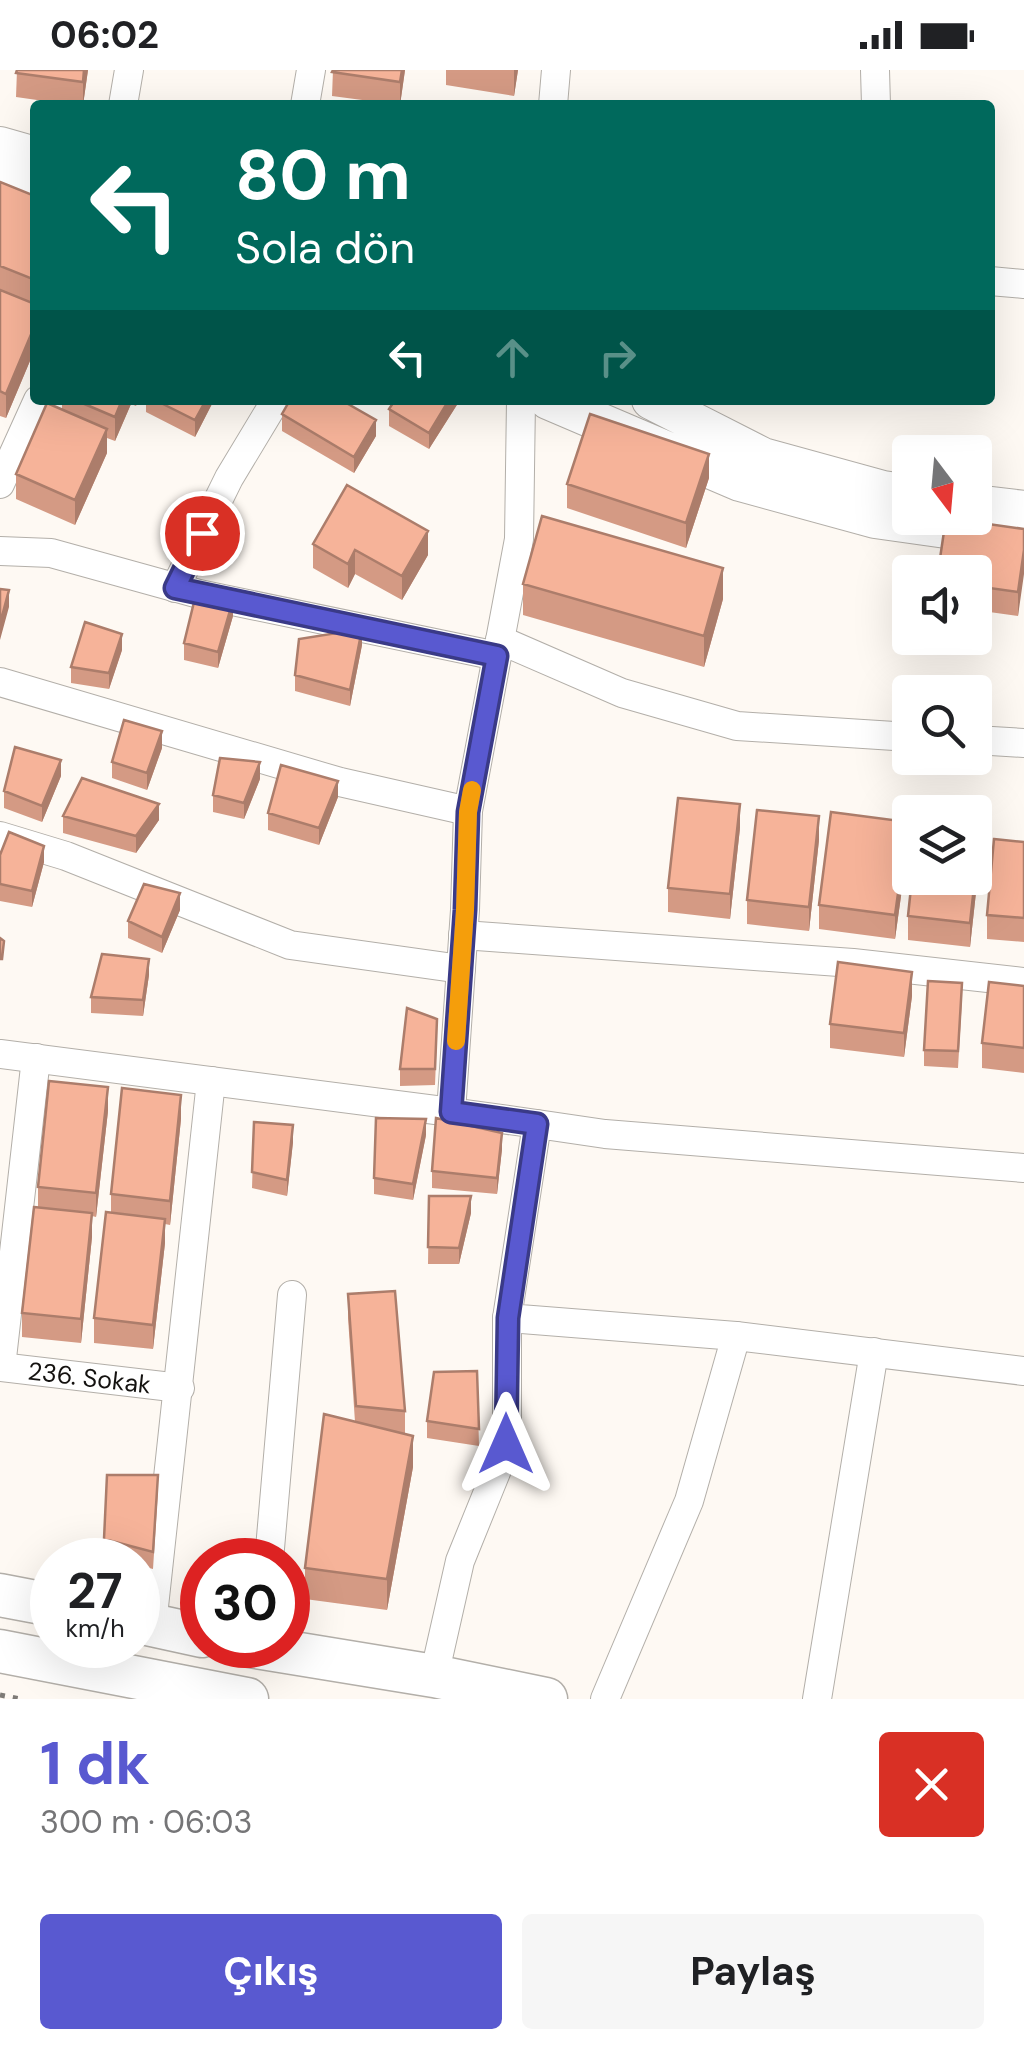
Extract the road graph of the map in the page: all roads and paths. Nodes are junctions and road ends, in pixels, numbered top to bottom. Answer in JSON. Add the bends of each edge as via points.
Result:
{"nodes":[{"id":1,"x":129,"y":70,"type":"edge"},
{"id":2,"x":311,"y":70,"type":"edge"},
{"id":3,"x":556,"y":70,"type":"edge"},
{"id":4,"x":875,"y":70,"type":"edge"},
{"id":5,"x":124,"y":100,"type":"edge"},
{"id":6,"x":306,"y":100,"type":"edge"},
{"id":7,"x":554,"y":100,"type":"edge"},
{"id":8,"x":876,"y":100,"type":"edge"},
{"id":9,"x":0,"y":146,"type":"edge"},
{"id":10,"x":30,"y":155,"type":"edge"},
{"id":11,"x":0,"y":174,"type":"edge"},
{"id":12,"x":30,"y":184,"type":"edge"},
{"id":13,"x":995,"y":281,"type":"edge"},
{"id":14,"x":1024,"y":284,"type":"edge"},
{"id":15,"x":36,"y":405,"type":"edge"},
{"id":16,"x":273,"y":405,"type":"edge"},
{"id":17,"x":521,"y":405,"type":"edge"},
{"id":18,"x":560,"y":405,"type":"edge"},
{"id":19,"x":661,"y":405,"type":"edge"},
{"id":20,"x":0,"y":484,"type":"edge"},
{"id":21,"x":892,"y":491,"type":"edge"},
{"id":22,"x":992,"y":506,"type":"edge"},
{"id":23,"x":1024,"y":510,"type":"edge"},
{"id":24,"x":1024,"y":540,"type":"edge"},
{"id":25,"x":0,"y":551,"type":"edge"},
{"id":26,"x":175,"y":588,"type":"junction"},
{"id":27,"x":498,"y":648,"type":"junction"},
{"id":28,"x":0,"y":682,"type":"edge"},
{"id":29,"x":892,"y":736,"type":"edge"},
{"id":30,"x":992,"y":741,"type":"edge"},
{"id":31,"x":1024,"y":743,"type":"edge"},
{"id":32,"x":468,"y":812,"type":"junction"},
{"id":33,"x":0,"y":836,"type":"edge"},
{"id":34,"x":463,"y":935,"type":"junction"},
{"id":35,"x":461,"y":969,"type":"junction"},
{"id":36,"x":1024,"y":982,"type":"edge"},
{"id":37,"x":0,"y":1054,"type":"edge"},
{"id":38,"x":36,"y":1058,"type":"junction"},
{"id":39,"x":211,"y":1081,"type":"junction"},
{"id":40,"x":451,"y":1112,"type":"junction"},
{"id":41,"x":537,"y":1124,"type":"junction"},
{"id":42,"x":1024,"y":1168,"type":"edge"},
{"id":43,"x":292,"y":1295,"type":"dead end"},
{"id":44,"x":508,"y":1318,"type":"junction"},
{"id":45,"x":736,"y":1336,"type":"junction"},
{"id":46,"x":874,"y":1352,"type":"junction"},
{"id":47,"x":1,"y":1367,"type":"edge"},
{"id":48,"x":1024,"y":1370,"type":"edge"},
{"id":49,"x":180,"y":1388,"type":"junction"},
{"id":50,"x":158,"y":1538,"type":"edge"},
{"id":51,"x":271,"y":1538,"type":"edge"},
{"id":52,"x":0,"y":1595,"type":"edge"},
{"id":53,"x":30,"y":1601,"type":"edge"},
{"id":54,"x":0,"y":1651,"type":"edge"},
{"id":55,"x":310,"y":1655,"type":"edge"},
{"id":56,"x":434,"y":1676,"type":"junction"},
{"id":57,"x":0,"y":1695,"type":"edge"},
{"id":58,"x":20,"y":1699,"type":"edge"},
{"id":59,"x":248,"y":1699,"type":"edge"},
{"id":60,"x":546,"y":1699,"type":"edge"},
{"id":61,"x":605,"y":1699,"type":"edge"},
{"id":62,"x":817,"y":1699,"type":"edge"}],
"edges":[{"from":1,"to":5,"type":"street"},
{"from":2,"to":6,"type":"street"},
{"from":3,"to":7,"type":"street"},
{"from":4,"to":8,"type":"street"},
{"from":9,"to":10,"type":"main road"},
{"from":11,"to":12,"type":"main road"},
{"from":13,"to":14,"type":"street"},
{"from":15,"to":20,"type":"street"},
{"from":16,"to":26,"type":"street"},
{"from":17,"to":27,"type":"street","via":[[519,539]]},
{"from":18,"to":24,"type":"main road","via":[[740,482],[875,518]]},
{"from":19,"to":21,"type":"main road","via":[[764,457]]},
{"from":22,"to":23,"type":"main road"},
{"from":25,"to":26,"type":"street","via":[[51,553]]},
{"from":26,"to":27,"type":"street"},
{"from":27,"to":29,"type":"street","via":[[737,726]]},
{"from":27,"to":32,"type":"street"},
{"from":28,"to":32,"type":"street","via":[[252,758]]},
{"from":30,"to":31,"type":"street"},
{"from":32,"to":34,"type":"street"},
{"from":33,"to":35,"type":"street","via":[[290,945]]},
{"from":34,"to":35,"type":"street"},
{"from":34,"to":36,"type":"street"},
{"from":35,"to":40,"type":"street"},
{"from":37,"to":38,"type":"street"},
{"from":38,"to":39,"type":"street"},
{"from":38,"to":47,"type":"street"},
{"from":39,"to":40,"type":"street"},
{"from":39,"to":49,"type":"street"},
{"from":40,"to":41,"type":"street"},
{"from":41,"to":42,"type":"street"},
{"from":41,"to":44,"type":"street"},
{"from":43,"to":51,"type":"street"},
{"from":44,"to":45,"type":"street"},
{"from":44,"to":56,"type":"street","via":[[506,1444],[460,1560]]},
{"from":45,"to":46,"type":"street"},
{"from":45,"to":61,"type":"street","via":[[689,1501]]},
{"from":46,"to":48,"type":"street"},
{"from":46,"to":62,"type":"street"},
{"from":47,"to":49,"type":"street","name":"236. Sokak"},
{"from":49,"to":50,"type":"street"},
{"from":52,"to":53,"type":"main road"},
{"from":54,"to":59,"type":"main road"},
{"from":55,"to":56,"type":"main road"},
{"from":56,"to":60,"type":"main road"},
{"from":57,"to":58,"type":"path"}]}
